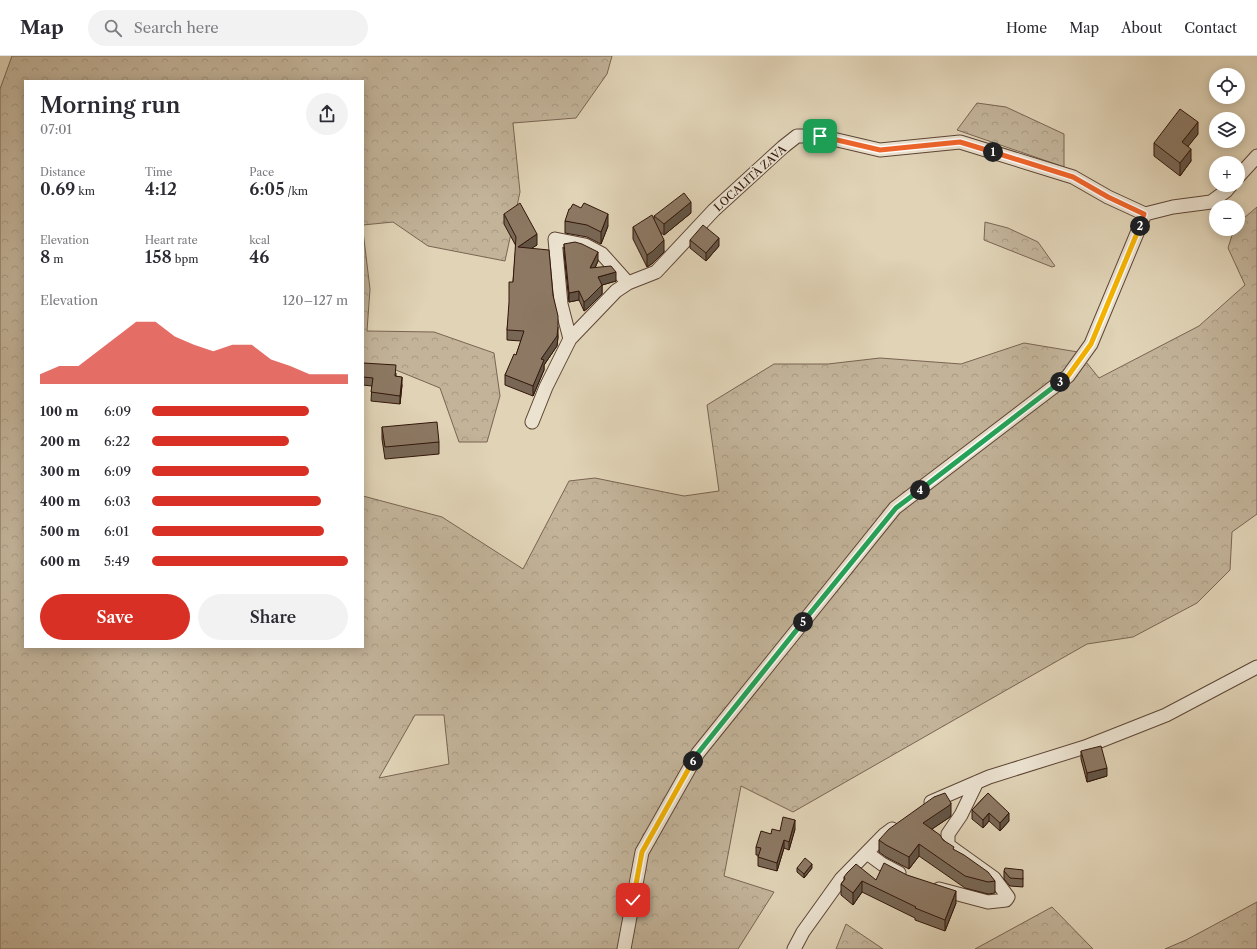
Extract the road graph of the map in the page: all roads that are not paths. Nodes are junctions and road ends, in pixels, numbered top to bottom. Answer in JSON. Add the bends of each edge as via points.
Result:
{"nodes":[{"id":1,"x":1257,"y":156,"type":"edge"},
{"id":2,"x":1245,"y":170,"type":"edge"},
{"id":3,"x":1225,"y":192,"type":"edge"},
{"id":4,"x":1144,"y":214,"type":"junction"},
{"id":5,"x":628,"y":283,"type":"junction"},
{"id":6,"x":570,"y":339,"type":"junction"},
{"id":7,"x":532,"y":422,"type":"dead end"},
{"id":8,"x":1257,"y":667,"type":"edge"},
{"id":9,"x":978,"y":782,"type":"junction"},
{"id":10,"x":919,"y":810,"type":"edge"},
{"id":11,"x":901,"y":822,"type":"edge"},
{"id":12,"x":867,"y":852,"type":"junction"},
{"id":13,"x":910,"y":878,"type":"edge"},
{"id":14,"x":925,"y":884,"type":"edge"},
{"id":15,"x":624,"y":949,"type":"edge"},
{"id":16,"x":794,"y":949,"type":"edge"}],
"edges":[{"from":1,"to":2,"type":"street"},
{"from":3,"to":4,"type":"street","via":[[1211,202]]},
{"from":4,"to":5,"type":"street","name":"LOCALITÀ ZAVA","via":[[1073,177],[960,142],[880,150],[820,136],[796,136],[714,210],[656,272]]},
{"from":4,"to":15,"type":"street","via":[[1091,344],[1068,376],[896,508],[698,753],[642,852]]},
{"from":5,"to":6,"type":"street","name":"LOCALITÀ ZAVA","via":[[616,291]]},
{"from":5,"to":6,"type":"street","via":[[602,254],[584,245],[555,239],[561,304]]},
{"from":6,"to":7,"type":"street","name":"LOCALITÀ ZAVA"},
{"from":8,"to":9,"type":"street","via":[[1166,716],[1085,747]]},
{"from":9,"to":10,"type":"street","via":[[930,802]]},
{"from":9,"to":14,"type":"street","via":[[948,834],[948,845],[994,878],[1008,897],[1006,900],[988,902]]},
{"from":11,"to":12,"type":"street"},
{"from":12,"to":13,"type":"street","via":[[882,864]]},
{"from":12,"to":16,"type":"street","via":[[841,879],[803,932]]}]}
